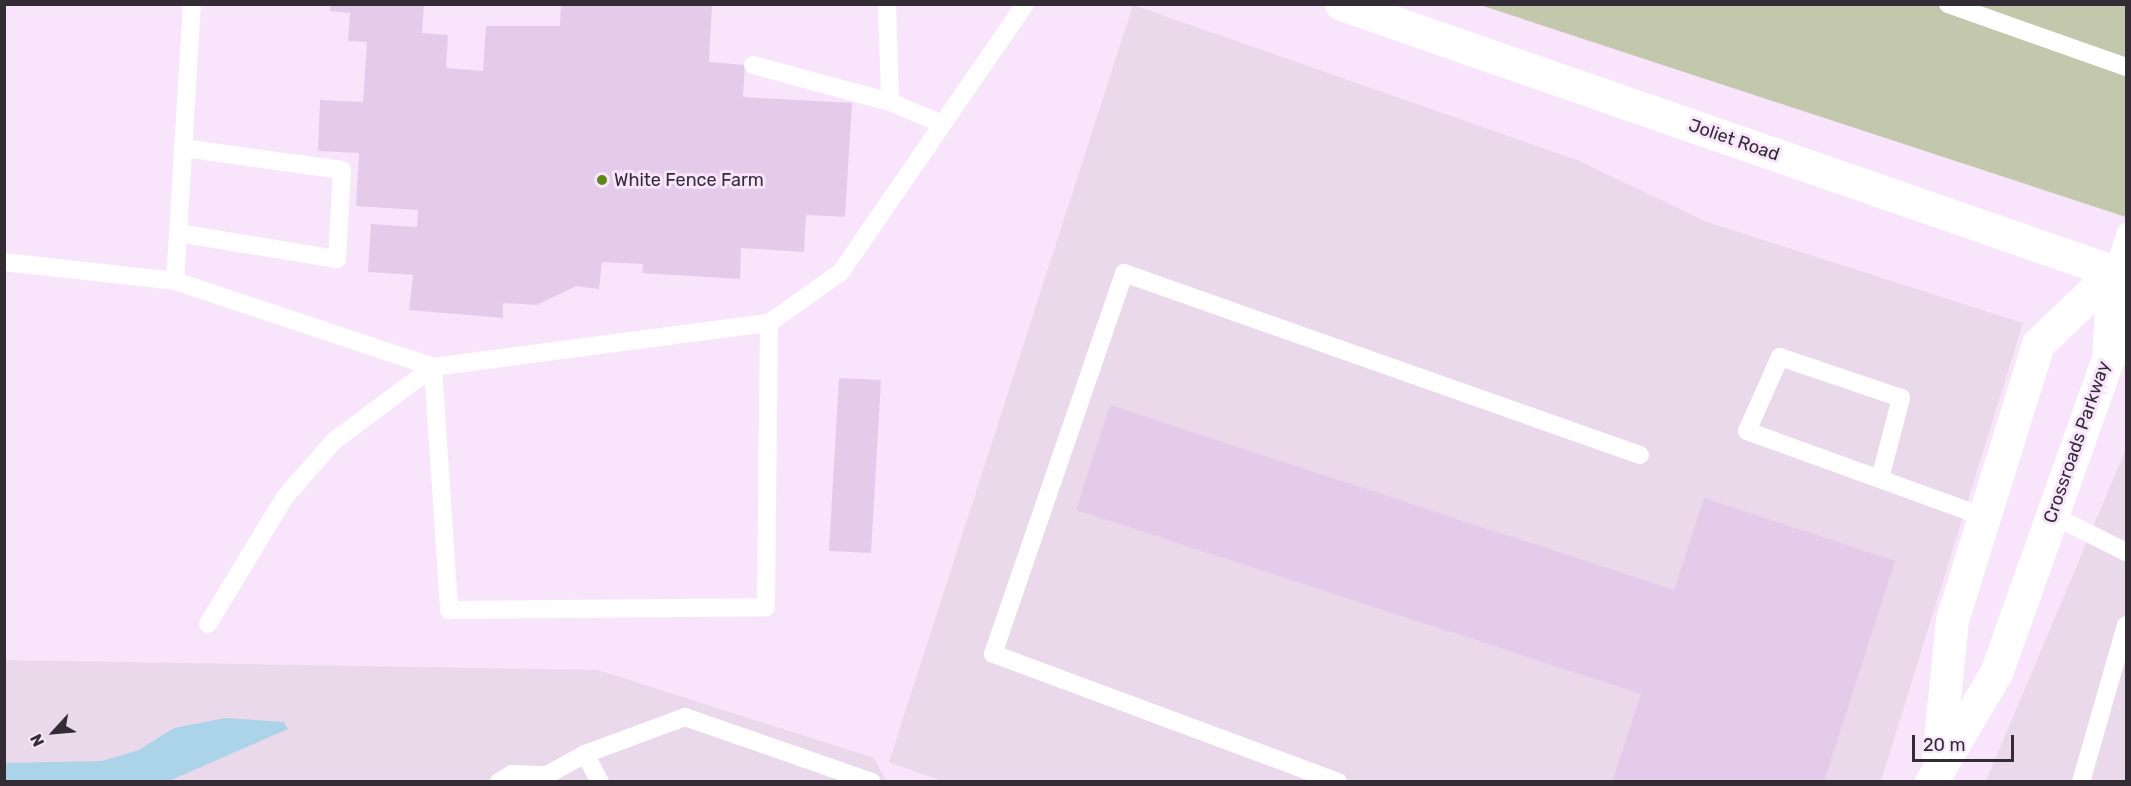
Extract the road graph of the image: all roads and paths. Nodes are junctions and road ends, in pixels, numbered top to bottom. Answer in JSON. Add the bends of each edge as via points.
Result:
{"nodes":[{"id":1,"x":192,"y":4,"type":"edge"},
{"id":2,"x":887,"y":4,"type":"edge"},
{"id":3,"x":1024,"y":4,"type":"edge"},
{"id":4,"x":1341,"y":4,"type":"edge"},
{"id":5,"x":1948,"y":4,"type":"edge"},
{"id":6,"x":753,"y":65,"type":"dead end"},
{"id":7,"x":2127,"y":67,"type":"edge"},
{"id":8,"x":890,"y":102,"type":"junction"},
{"id":9,"x":942,"y":124,"type":"junction"},
{"id":10,"x":183,"y":148,"type":"junction"},
{"id":11,"x":2127,"y":232,"type":"edge"},
{"id":12,"x":178,"y":233,"type":"junction"},
{"id":13,"x":4,"y":262,"type":"edge"},
{"id":14,"x":2120,"y":274,"type":"edge"},
{"id":15,"x":175,"y":280,"type":"junction"},
{"id":16,"x":768,"y":323,"type":"junction"},
{"id":17,"x":433,"y":367,"type":"junction"},
{"id":18,"x":1640,"y":455,"type":"dead end"},
{"id":19,"x":1880,"y":479,"type":"junction"},
{"id":20,"x":2052,"y":515,"type":"junction"},
{"id":21,"x":1984,"y":517,"type":"junction"},
{"id":22,"x":2127,"y":552,"type":"edge"},
{"id":23,"x":208,"y":624,"type":"dead end"},
{"id":24,"x":2127,"y":625,"type":"edge"},
{"id":25,"x":585,"y":754,"type":"junction"},
{"id":26,"x":823,"y":765,"type":"junction"},
{"id":27,"x":1934,"y":774,"type":"edge"},
{"id":28,"x":546,"y":778,"type":"edge"},
{"id":29,"x":499,"y":782,"type":"edge"},
{"id":30,"x":600,"y":782,"type":"edge"},
{"id":31,"x":832,"y":782,"type":"edge"},
{"id":32,"x":872,"y":782,"type":"edge"},
{"id":33,"x":1338,"y":782,"type":"edge"},
{"id":34,"x":2081,"y":782,"type":"edge"}],
"edges":[{"from":1,"to":10,"type":"lane"},
{"from":2,"to":8,"type":"lane"},
{"from":3,"to":9,"type":"lane"},
{"from":4,"to":14,"type":"street","name":"Joliet Road"},
{"from":5,"to":7,"type":"lane"},
{"from":6,"to":8,"type":"lane"},
{"from":8,"to":9,"type":"lane"},
{"from":9,"to":16,"type":"lane","via":[[841,272]]},
{"from":10,"to":12,"type":"lane"},
{"from":10,"to":12,"type":"lane","via":[[342,170],[337,259]]},
{"from":11,"to":14,"type":"lane"},
{"from":12,"to":15,"type":"lane"},
{"from":13,"to":15,"type":"lane"},
{"from":14,"to":20,"type":"street","name":"Crossroads Parkway","via":[[2108,359]]},
{"from":14,"to":21,"type":"street","name":"Crossroads Parkway","via":[[2038,344]]},
{"from":15,"to":17,"type":"lane"},
{"from":16,"to":17,"type":"lane"},
{"from":16,"to":17,"type":"lane","via":[[766,607],[449,610]]},
{"from":17,"to":23,"type":"lane","via":[[334,441],[285,496]]},
{"from":18,"to":33,"type":"lane","via":[[1124,273],[993,654]]},
{"from":19,"to":19,"type":"lane","via":[[1748,432],[1780,357],[1902,398]]},
{"from":19,"to":21,"type":"lane"},
{"from":20,"to":22,"type":"lane"},
{"from":20,"to":27,"type":"street","name":"Crossroads Parkway","via":[[1996,673]]},
{"from":21,"to":27,"type":"street","name":"Crossroads Parkway","via":[[1952,620]]},
{"from":24,"to":34,"type":"lane"},
{"from":25,"to":26,"type":"lane","via":[[685,717]]},
{"from":25,"to":28,"type":"lane"},
{"from":25,"to":30,"type":"lane"},
{"from":26,"to":31,"type":"lane"},
{"from":26,"to":32,"type":"lane"},
{"from":28,"to":29,"type":"lane","via":[[512,774]]}]}
